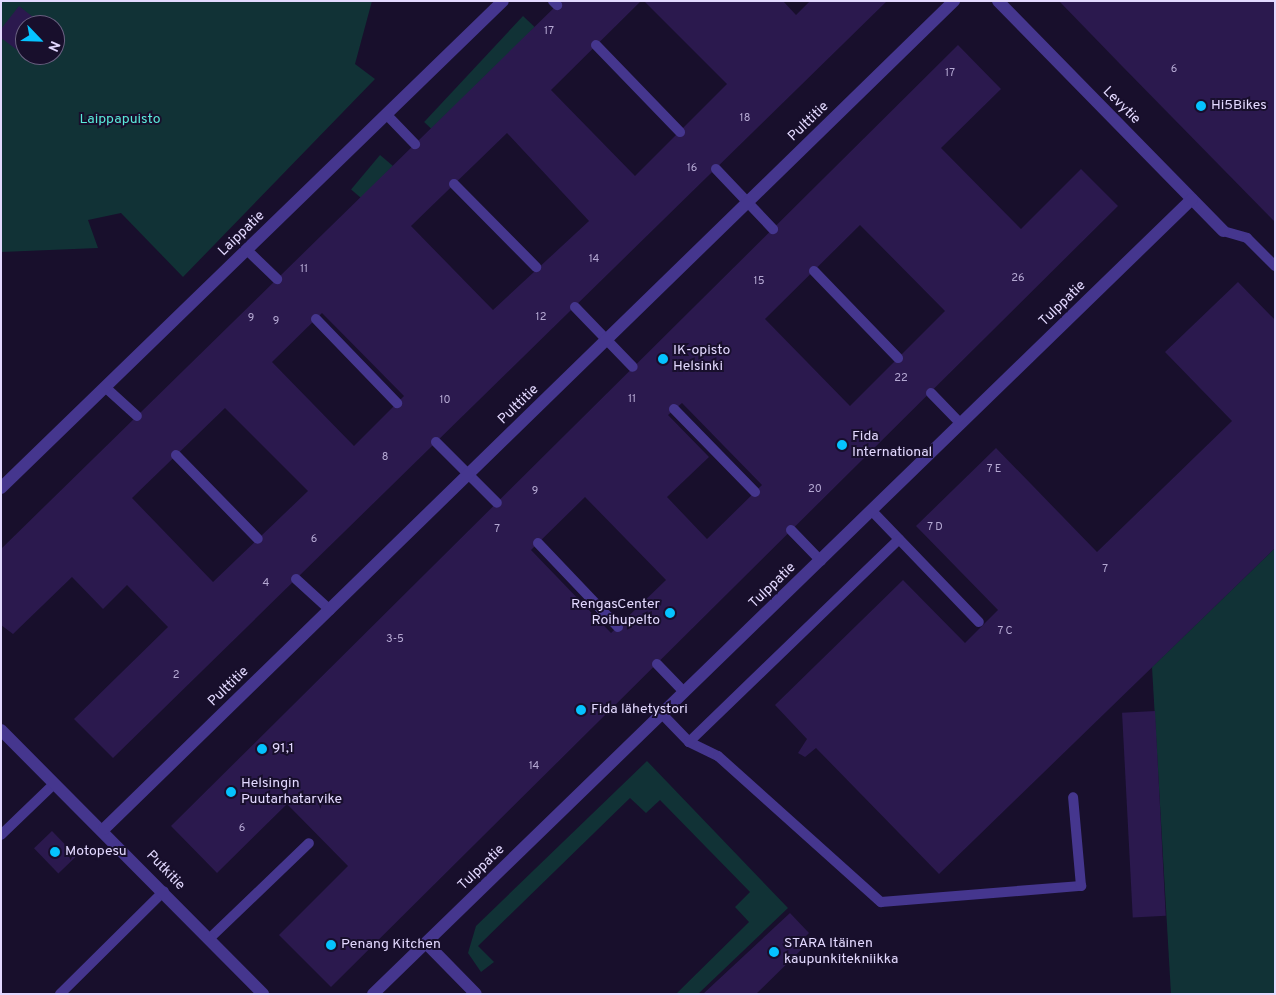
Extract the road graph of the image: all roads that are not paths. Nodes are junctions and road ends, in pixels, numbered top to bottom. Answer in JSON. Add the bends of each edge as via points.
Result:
{"nodes":[{"id":1,"x":502,"y":1,"type":"edge"},
{"id":2,"x":954,"y":1,"type":"edge"},
{"id":3,"x":998,"y":1,"type":"edge"},
{"id":4,"x":596,"y":46,"type":"dead end"},
{"id":5,"x":386,"y":114,"type":"junction"},
{"id":6,"x":680,"y":132,"type":"dead end"},
{"id":7,"x":416,"y":144,"type":"dead end"},
{"id":8,"x":716,"y":169,"type":"dead end"},
{"id":9,"x":454,"y":184,"type":"dead end"},
{"id":10,"x":1192,"y":199,"type":"junction"},
{"id":11,"x":748,"y":202,"type":"junction"},
{"id":12,"x":773,"y":229,"type":"dead end"},
{"id":13,"x":1223,"y":231,"type":"joint"},
{"id":14,"x":247,"y":250,"type":"junction"},
{"id":15,"x":1275,"y":266,"type":"edge"},
{"id":16,"x":536,"y":268,"type":"dead end"},
{"id":17,"x":814,"y":271,"type":"dead end"},
{"id":18,"x":277,"y":279,"type":"dead end"},
{"id":19,"x":575,"y":307,"type":"dead end"},
{"id":20,"x":316,"y":319,"type":"dead end"},
{"id":21,"x":607,"y":340,"type":"junction"},
{"id":22,"x":898,"y":358,"type":"dead end"},
{"id":23,"x":633,"y":367,"type":"dead end"},
{"id":24,"x":105,"y":387,"type":"junction"},
{"id":25,"x":930,"y":393,"type":"dead end"},
{"id":26,"x":397,"y":402,"type":"dead end"},
{"id":27,"x":674,"y":409,"type":"dead end"},
{"id":28,"x":137,"y":416,"type":"dead end"},
{"id":29,"x":961,"y":424,"type":"junction"},
{"id":30,"x":436,"y":442,"type":"dead end"},
{"id":31,"x":176,"y":455,"type":"dead end"},
{"id":32,"x":469,"y":474,"type":"junction"},
{"id":33,"x":1,"y":488,"type":"edge"},
{"id":34,"x":755,"y":492,"type":"dead end"},
{"id":35,"x":497,"y":503,"type":"dead end"},
{"id":36,"x":872,"y":511,"type":"junction"},
{"id":37,"x":791,"y":530,"type":"dead end"},
{"id":38,"x":258,"y":539,"type":"dead end"},
{"id":39,"x":899,"y":539,"type":"junction"},
{"id":40,"x":538,"y":543,"type":"dead end"},
{"id":41,"x":821,"y":561,"type":"junction"},
{"id":42,"x":296,"y":579,"type":"dead end"},
{"id":43,"x":330,"y":610,"type":"junction"},
{"id":44,"x":979,"y":622,"type":"dead end"},
{"id":45,"x":618,"y":627,"type":"dead end"},
{"id":46,"x":657,"y":664,"type":"dead end"},
{"id":47,"x":684,"y":692,"type":"junction"},
{"id":48,"x":662,"y":714,"type":"junction"},
{"id":49,"x":1,"y":730,"type":"edge"},
{"id":50,"x":689,"y":742,"type":"junction"},
{"id":51,"x":54,"y":784,"type":"junction"},
{"id":52,"x":1073,"y":797,"type":"dead end"},
{"id":53,"x":104,"y":829,"type":"junction"},
{"id":54,"x":1,"y":835,"type":"edge"},
{"id":55,"x":309,"y":843,"type":"dead end"},
{"id":56,"x":164,"y":891,"type":"junction"},
{"id":57,"x":210,"y":938,"type":"junction"},
{"id":58,"x":426,"y":943,"type":"junction"},
{"id":59,"x":60,"y":994,"type":"edge"},
{"id":60,"x":263,"y":994,"type":"edge"},
{"id":61,"x":373,"y":994,"type":"edge"},
{"id":62,"x":476,"y":994,"type":"edge"}],
"edges":[{"from":1,"to":5,"type":"street","name":"Laippatie"},
{"from":2,"to":11,"type":"street","name":"Pulttitie"},
{"from":3,"to":10,"type":"street","name":"Levytie"},
{"from":4,"to":6,"type":"lane"},
{"from":5,"to":7,"type":"lane"},
{"from":5,"to":14,"type":"street","name":"Laippatie"},
{"from":8,"to":11,"type":"lane"},
{"from":9,"to":16,"type":"lane"},
{"from":10,"to":13,"type":"street","name":"Levytie"},
{"from":10,"to":29,"type":"street","name":"Tulppatie"},
{"from":11,"to":12,"type":"lane"},
{"from":11,"to":21,"type":"street","name":"Pulttitie"},
{"from":13,"to":15,"type":"lane","via":[[1247,238]]},
{"from":14,"to":18,"type":"lane"},
{"from":14,"to":24,"type":"street","name":"Laippatie"},
{"from":17,"to":22,"type":"lane"},
{"from":19,"to":21,"type":"lane"},
{"from":20,"to":26,"type":"lane"},
{"from":21,"to":23,"type":"lane"},
{"from":21,"to":32,"type":"street","name":"Pulttitie"},
{"from":24,"to":28,"type":"lane"},
{"from":24,"to":33,"type":"street","name":"Laippatie"},
{"from":25,"to":29,"type":"lane"},
{"from":27,"to":34,"type":"lane"},
{"from":29,"to":36,"type":"street","name":"Tulppatie"},
{"from":30,"to":32,"type":"lane"},
{"from":31,"to":38,"type":"lane"},
{"from":32,"to":35,"type":"lane"},
{"from":32,"to":43,"type":"street","name":"Pulttitie"},
{"from":36,"to":39,"type":"lane"},
{"from":36,"to":41,"type":"street","name":"Tulppatie"},
{"from":37,"to":41,"type":"lane"},
{"from":39,"to":44,"type":"lane"},
{"from":39,"to":50,"type":"lane"},
{"from":40,"to":45,"type":"lane"},
{"from":41,"to":47,"type":"street","name":"Tulppatie"},
{"from":42,"to":43,"type":"lane"},
{"from":43,"to":53,"type":"street","name":"Pulttitie"},
{"from":46,"to":47,"type":"lane"},
{"from":47,"to":48,"type":"street","name":"Tulppatie"},
{"from":48,"to":50,"type":"lane"},
{"from":48,"to":58,"type":"street","name":"Tulppatie"},
{"from":49,"to":51,"type":"street","name":"Putkitie"},
{"from":50,"to":52,"type":"lane","via":[[718,756],[880,902],[1081,886]]},
{"from":51,"to":53,"type":"street","name":"Putkitie"},
{"from":51,"to":54,"type":"lane"},
{"from":53,"to":56,"type":"street","name":"Putkitie"},
{"from":55,"to":57,"type":"lane"},
{"from":56,"to":57,"type":"street","name":"Putkitie"},
{"from":56,"to":59,"type":"lane"},
{"from":57,"to":60,"type":"street","name":"Putkitie"},
{"from":58,"to":61,"type":"street","name":"Tulppatie"},
{"from":58,"to":62,"type":"street"}]}
